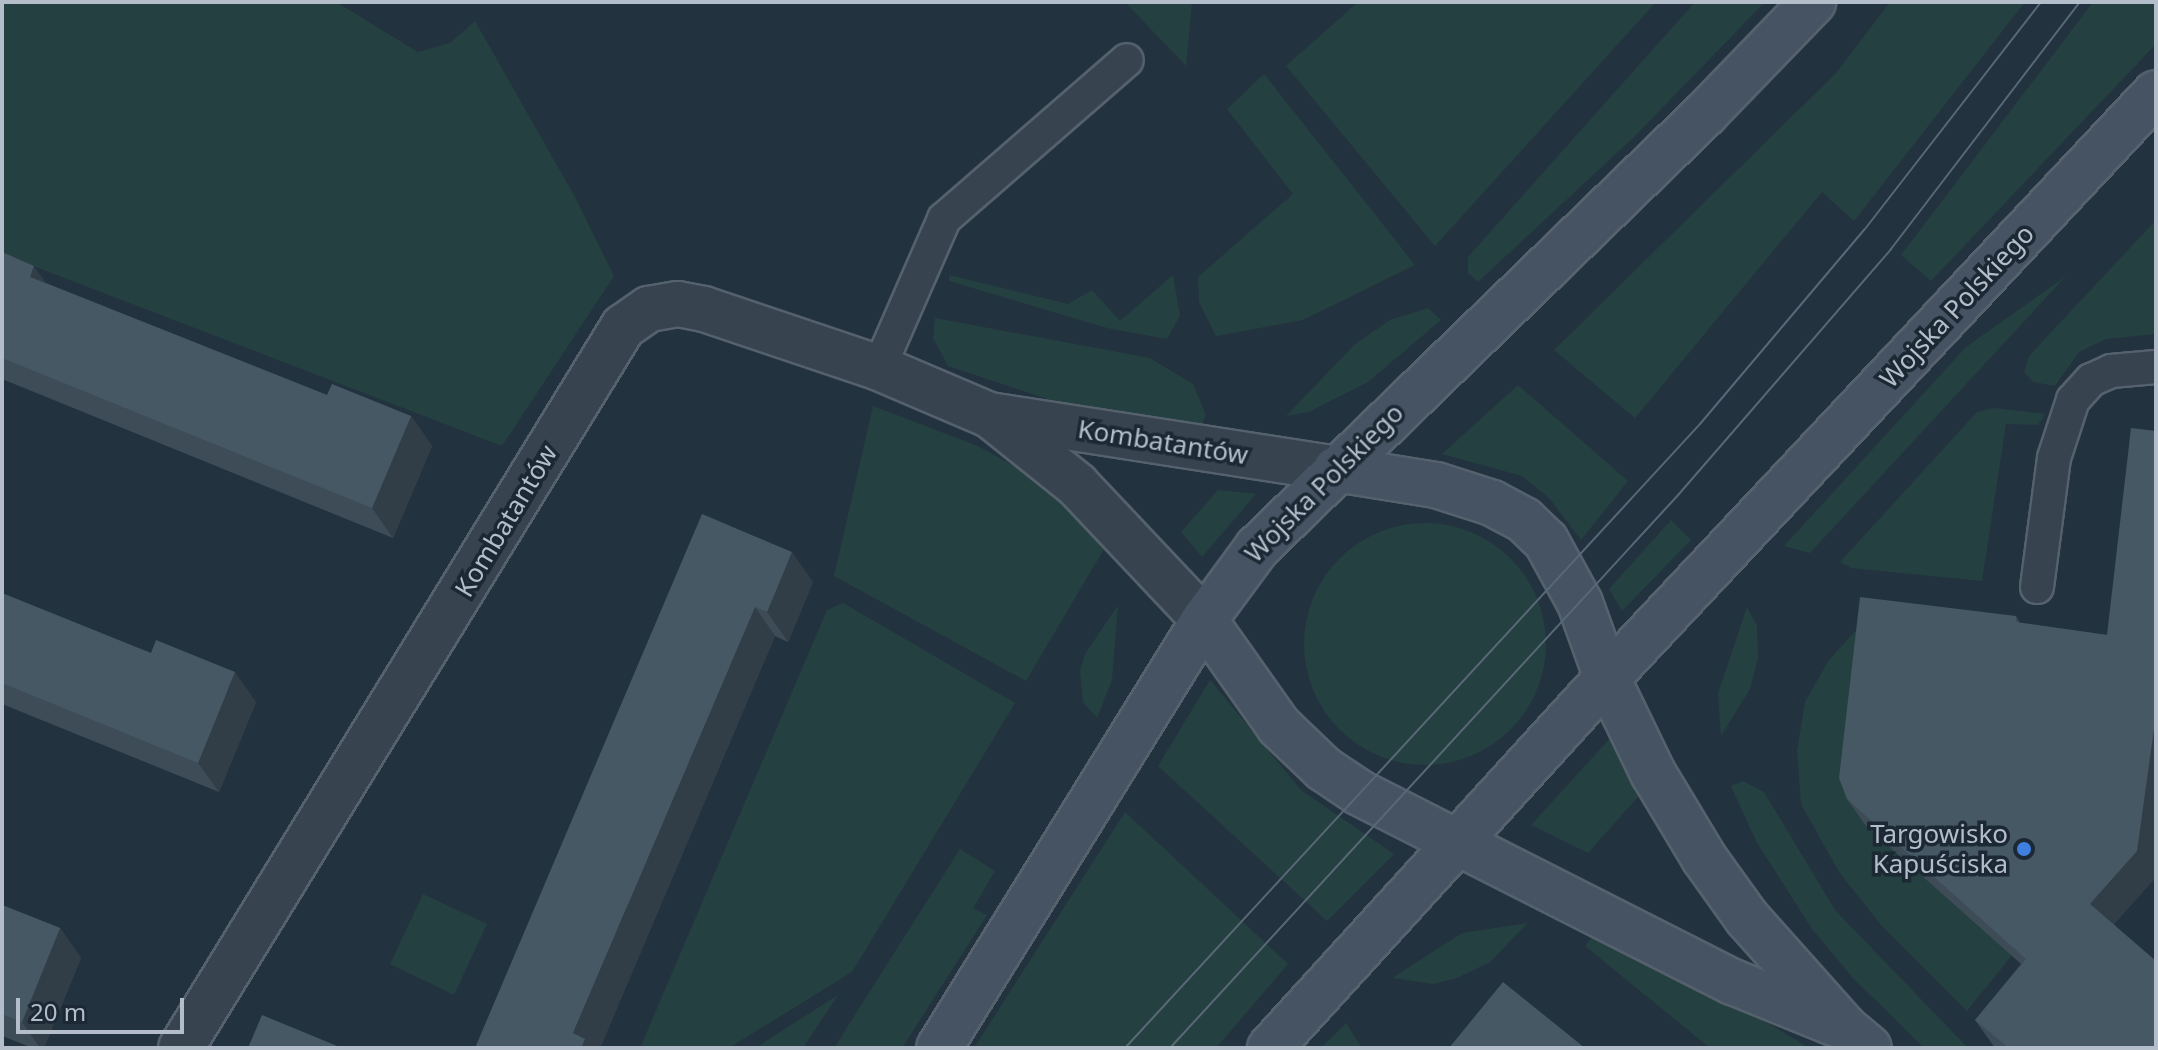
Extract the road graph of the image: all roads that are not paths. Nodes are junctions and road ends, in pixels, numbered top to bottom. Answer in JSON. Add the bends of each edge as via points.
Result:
{"nodes":[{"id":1,"x":1813,"y":2,"type":"edge"},
{"id":2,"x":1127,"y":60,"type":"dead end"},
{"id":3,"x":2156,"y":93,"type":"edge"},
{"id":4,"x":2156,"y":367,"type":"edge"},
{"id":5,"x":879,"y":368,"type":"junction"},
{"id":6,"x":989,"y":415,"type":"junction"},
{"id":7,"x":1336,"y":469,"type":"junction"},
{"id":8,"x":2037,"y":587,"type":"dead end"},
{"id":9,"x":1204,"y":620,"type":"junction"},
{"id":10,"x":1607,"y":678,"type":"junction"},
{"id":11,"x":1456,"y":842,"type":"junction"},
{"id":12,"x":1857,"y":1038,"type":"edge"},
{"id":13,"x":181,"y":1048,"type":"edge"},
{"id":14,"x":939,"y":1048,"type":"edge"},
{"id":15,"x":1270,"y":1048,"type":"edge"}],
"edges":[{"from":1,"to":7,"type":"street","name":"Wojska Polskiego","via":[[1705,114]]},
{"from":2,"to":5,"type":"lane","via":[[944,219]]},
{"from":3,"to":10,"type":"street","name":"Wojska Polskiego"},
{"from":4,"to":8,"type":"lane","via":[[2111,371],[2091,380],[2073,400],[2054,458]]},
{"from":5,"to":6,"type":"street","name":"Kombatantów"},
{"from":5,"to":13,"type":"street","name":"Kombatantów","via":[[678,304],[649,309],[623,327]]},
{"from":6,"to":7,"type":"street","name":"Kombatantów"},
{"from":6,"to":9,"type":"street","name":"Kombatantów","via":[[1077,485]]},
{"from":7,"to":9,"type":"street","name":"Wojska Polskiego","via":[[1257,548]]},
{"from":7,"to":10,"type":"street","via":[[1436,485],[1524,520],[1546,541],[1580,603]]},
{"from":9,"to":11,"type":"street","via":[[1279,726],[1324,769]]},
{"from":9,"to":14,"type":"street","name":"Wojska Polskiego"},
{"from":10,"to":11,"type":"street","name":"Wojska Polskiego"},
{"from":10,"to":12,"type":"street","via":[[1653,773],[1704,858],[1747,918]]},
{"from":11,"to":12,"type":"street","via":[[1733,982]]},
{"from":11,"to":15,"type":"street","name":"Wojska Polskiego"}]}
